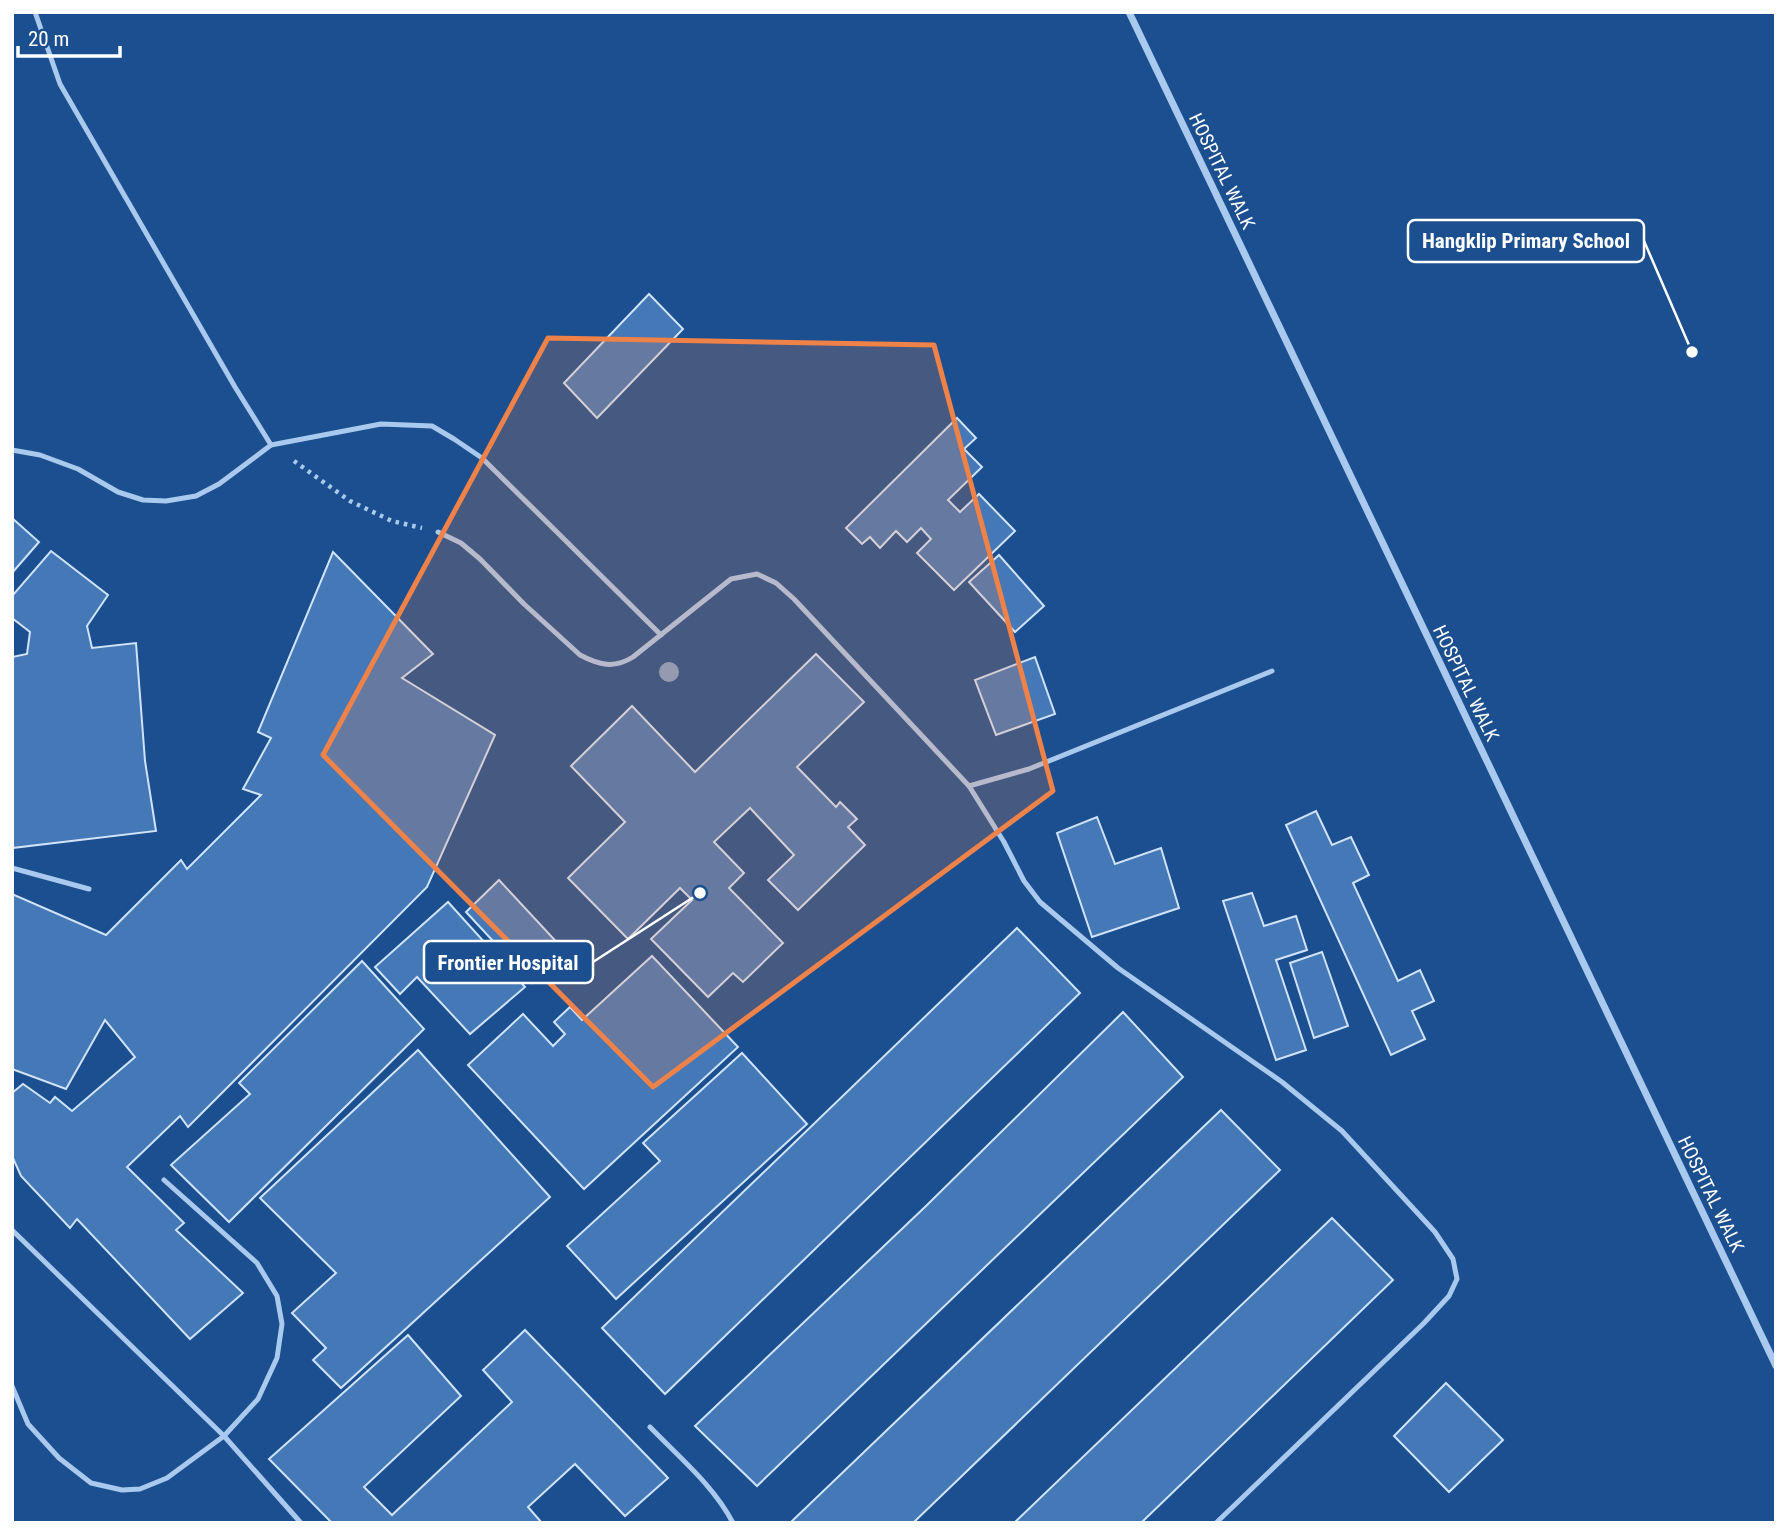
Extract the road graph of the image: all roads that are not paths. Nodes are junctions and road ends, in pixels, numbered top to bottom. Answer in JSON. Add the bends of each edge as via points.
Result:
{"nodes":[{"id":1,"x":35,"y":12,"type":"edge"},
{"id":2,"x":1129,"y":12,"type":"edge"},
{"id":3,"x":271,"y":445,"type":"junction"},
{"id":4,"x":12,"y":450,"type":"edge"},
{"id":5,"x":438,"y":532,"type":"road end"},
{"id":6,"x":661,"y":635,"type":"junction"},
{"id":7,"x":1272,"y":671,"type":"dead end"},
{"id":8,"x":969,"y":786,"type":"junction"},
{"id":9,"x":12,"y":868,"type":"edge"},
{"id":10,"x":89,"y":889,"type":"dead end"},
{"id":11,"x":164,"y":1180,"type":"dead end"},
{"id":12,"x":12,"y":1230,"type":"edge"},
{"id":13,"x":1776,"y":1366,"type":"edge"},
{"id":14,"x":12,"y":1386,"type":"edge"},
{"id":15,"x":650,"y":1427,"type":"dead end"},
{"id":16,"x":224,"y":1436,"type":"junction"},
{"id":17,"x":301,"y":1523,"type":"edge"},
{"id":18,"x":733,"y":1523,"type":"edge"},
{"id":19,"x":1216,"y":1523,"type":"edge"}],
"edges":[{"from":1,"to":3,"type":"lane","via":[[60,84]]},
{"from":2,"to":13,"type":"street","name":"HOSPITAL WALK"},
{"from":3,"to":4,"type":"lane","via":[[219,484],[196,496],[166,501],[118,492],[78,469]]},
{"from":3,"to":6,"type":"lane","via":[[381,424],[432,426],[482,458]]},
{"from":5,"to":6,"type":"lane","via":[[481,559],[524,604],[590,660],[618,665]]},
{"from":6,"to":8,"type":"lane","via":[[732,579],[757,574],[776,583]]},
{"from":7,"to":8,"type":"lane","via":[[1029,769]]},
{"from":8,"to":19,"type":"lane","via":[[1040,902],[1118,968],[1282,1082],[1342,1131],[1435,1232],[1453,1259],[1457,1279],[1449,1296]]},
{"from":9,"to":10,"type":"lane"},
{"from":11,"to":16,"type":"lane","via":[[257,1263],[277,1296],[282,1324],[278,1358],[258,1399]]},
{"from":12,"to":16,"type":"lane"},
{"from":14,"to":16,"type":"lane","via":[[28,1424],[59,1458],[91,1483],[140,1489],[167,1478]]},
{"from":15,"to":18,"type":"lane","via":[[724,1506]]},
{"from":16,"to":17,"type":"lane"}]}
